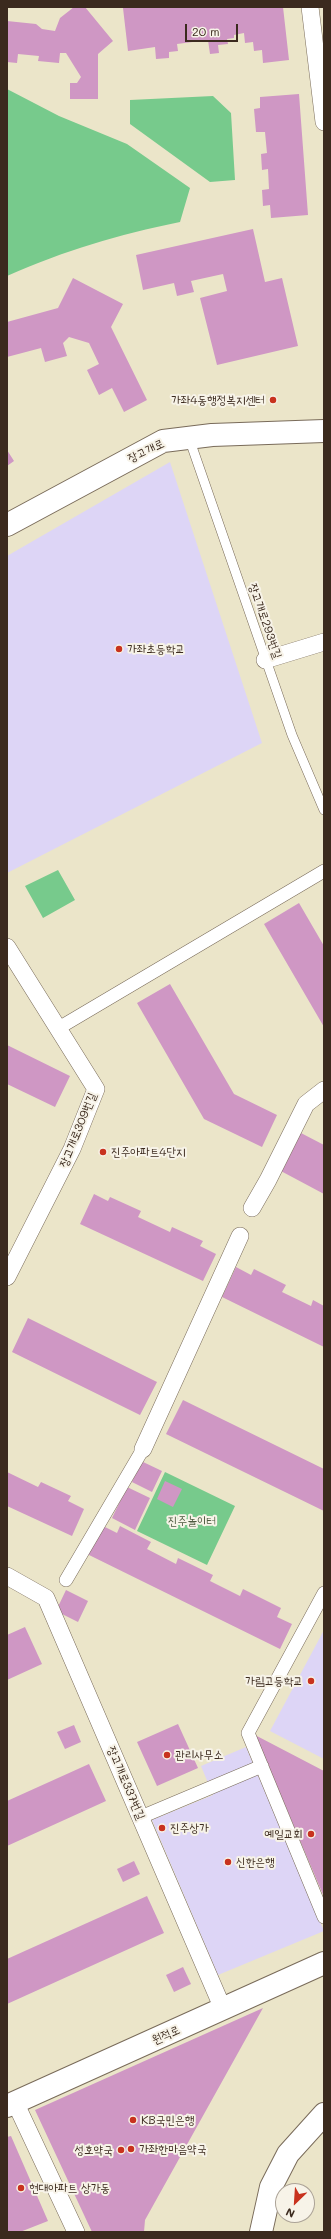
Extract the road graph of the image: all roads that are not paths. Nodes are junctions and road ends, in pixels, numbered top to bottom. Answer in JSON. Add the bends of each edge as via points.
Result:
{"nodes":[{"id":1,"x":310,"y":7,"type":"edge"},
{"id":2,"x":324,"y":122,"type":"edge"},
{"id":3,"x":324,"y":432,"type":"edge"},
{"id":4,"x":189,"y":438,"type":"junction"},
{"id":5,"x":7,"y":525,"type":"edge"},
{"id":6,"x":324,"y":642,"type":"edge"},
{"id":7,"x":265,"y":660,"type":"junction"},
{"id":8,"x":324,"y":810,"type":"edge"},
{"id":9,"x":324,"y":872,"type":"edge"},
{"id":10,"x":7,"y":947,"type":"edge"},
{"id":11,"x":57,"y":1029,"type":"junction"},
{"id":12,"x":324,"y":1090,"type":"edge"},
{"id":13,"x":252,"y":1208,"type":"dead end"},
{"id":14,"x":240,"y":1236,"type":"dead end"},
{"id":15,"x":7,"y":1277,"type":"edge"},
{"id":16,"x":143,"y":1449,"type":"joint"},
{"id":17,"x":7,"y":1576,"type":"edge"},
{"id":18,"x":66,"y":1580,"type":"dead end"},
{"id":19,"x":324,"y":1593,"type":"edge"},
{"id":20,"x":262,"y":1766,"type":"junction"},
{"id":21,"x":141,"y":1817,"type":"junction"},
{"id":22,"x":324,"y":1917,"type":"edge"},
{"id":23,"x":324,"y":1963,"type":"edge"},
{"id":24,"x":223,"y":2009,"type":"junction"},
{"id":25,"x":11,"y":2104,"type":"edge"},
{"id":26,"x":324,"y":2114,"type":"edge"},
{"id":27,"x":76,"y":2232,"type":"edge"},
{"id":28,"x":261,"y":2232,"type":"edge"}],
"edges":[{"from":1,"to":2,"type":"street"},
{"from":3,"to":4,"type":"street","name":"장고개로"},
{"from":4,"to":5,"type":"street","name":"장고개로","via":[[163,441]]},
{"from":4,"to":7,"type":"lane","name":"장고개로293번길"},
{"from":6,"to":7,"type":"street"},
{"from":7,"to":8,"type":"lane","name":"장고개로293번길","via":[[292,735]]},
{"from":9,"to":11,"type":"street"},
{"from":10,"to":11,"type":"street","name":"장고개로309번길"},
{"from":11,"to":15,"type":"street","name":"장고개로309번길","via":[[96,1089],[72,1149]]},
{"from":12,"to":13,"type":"street","via":[[306,1104]]},
{"from":14,"to":16,"type":"street"},
{"from":16,"to":18,"type":"street"},
{"from":17,"to":21,"type":"street","name":"장고개로337번길","via":[[46,1598]]},
{"from":19,"to":20,"type":"street","via":[[248,1733]]},
{"from":20,"to":21,"type":"street"},
{"from":20,"to":22,"type":"street"},
{"from":21,"to":24,"type":"street","name":"장고개로337번길"},
{"from":23,"to":24,"type":"street","name":"원적로"},
{"from":24,"to":25,"type":"street","name":"원적로"},
{"from":25,"to":27,"type":"street"},
{"from":26,"to":28,"type":"street","via":[[288,2154],[271,2187]]}]}
